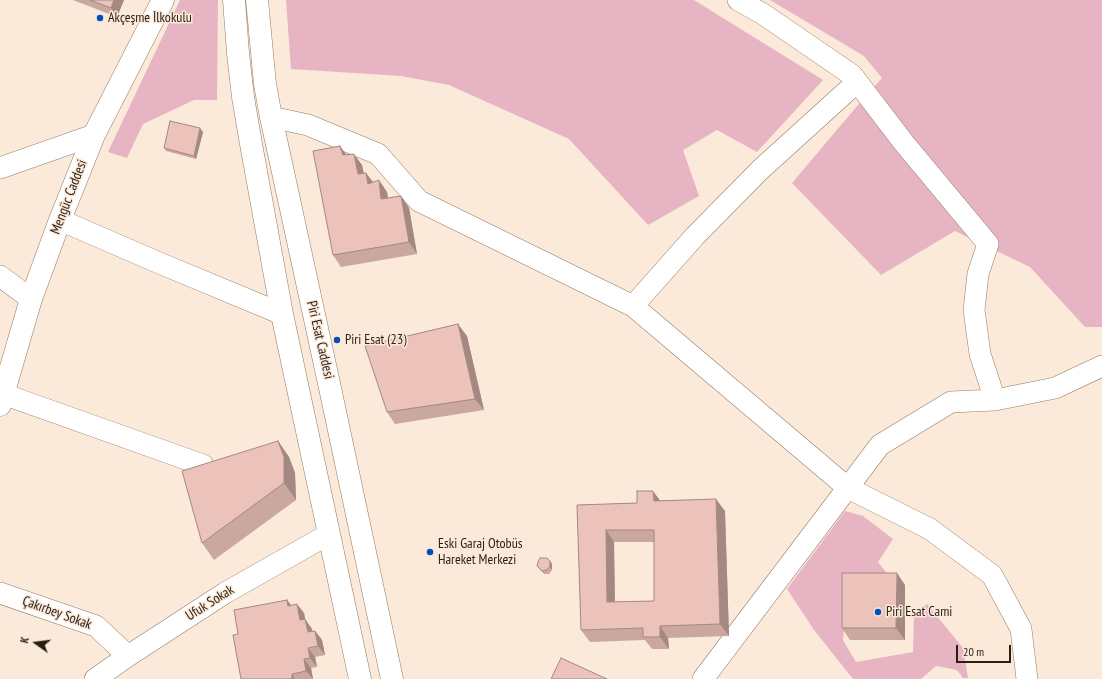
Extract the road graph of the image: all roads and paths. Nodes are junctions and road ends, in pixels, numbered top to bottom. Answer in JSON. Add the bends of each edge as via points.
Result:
{"nodes":[{"id":1,"x":163,"y":0,"type":"edge"},
{"id":2,"x":234,"y":0,"type":"edge"},
{"id":3,"x":257,"y":0,"type":"edge"},
{"id":4,"x":738,"y":0,"type":"edge"},
{"id":5,"x":857,"y":82,"type":"junction"},
{"id":6,"x":271,"y":118,"type":"junction"},
{"id":7,"x":94,"y":135,"type":"junction"},
{"id":8,"x":0,"y":168,"type":"edge"},
{"id":9,"x":60,"y":220,"type":"junction"},
{"id":10,"x":0,"y":276,"type":"edge"},
{"id":11,"x":31,"y":299,"type":"junction"},
{"id":12,"x":633,"y":306,"type":"junction"},
{"id":13,"x":282,"y":314,"type":"junction"},
{"id":14,"x":1102,"y":366,"type":"edge"},
{"id":15,"x":2,"y":399,"type":"edge"},
{"id":16,"x":995,"y":400,"type":"junction"},
{"id":17,"x":203,"y":465,"type":"edge"},
{"id":18,"x":848,"y":488,"type":"junction"},
{"id":19,"x":329,"y":534,"type":"junction"},
{"id":20,"x":0,"y":593,"type":"edge"},
{"id":21,"x":128,"y":656,"type":"junction"},
{"id":22,"x":95,"y":679,"type":"edge"},
{"id":23,"x":360,"y":679,"type":"edge"},
{"id":24,"x":392,"y":679,"type":"edge"},
{"id":25,"x":702,"y":679,"type":"edge"},
{"id":26,"x":1027,"y":679,"type":"edge"}],
"edges":[{"from":1,"to":7,"type":"main road","name":"Mengüc Caddesi"},
{"from":2,"to":13,"type":"main road","via":[[243,97]]},
{"from":3,"to":6,"type":"main road","name":"Piri Esat Caddesi"},
{"from":4,"to":5,"type":"street","via":[[763,14]]},
{"from":5,"to":12,"type":"street","via":[[760,170],[695,236]]},
{"from":5,"to":16,"type":"street","via":[[988,244],[978,274],[974,310],[980,354]]},
{"from":6,"to":12,"type":"street","via":[[308,125],[378,154],[419,201]]},
{"from":6,"to":24,"type":"main road","name":"Piri Esat Caddesi"},
{"from":7,"to":8,"type":"street"},
{"from":7,"to":9,"type":"main road","name":"Mengüc Caddesi"},
{"from":9,"to":11,"type":"main road","name":"Mengüc Caddesi"},
{"from":9,"to":13,"type":"street"},
{"from":10,"to":11,"type":"street"},
{"from":11,"to":15,"type":"main road","name":"Mengüc Caddesi"},
{"from":12,"to":18,"type":"street"},
{"from":13,"to":19,"type":"main road"},
{"from":14,"to":16,"type":"street","via":[[1055,388]]},
{"from":15,"to":17,"type":"street"},
{"from":16,"to":18,"type":"street","via":[[951,402],[880,445]]},
{"from":18,"to":25,"type":"street"},
{"from":18,"to":26,"type":"street","via":[[930,530],[992,575],[1021,629]]},
{"from":19,"to":21,"type":"street","name":"Ufuk Sokak","via":[[225,593]]},
{"from":19,"to":23,"type":"main road"},
{"from":20,"to":21,"type":"street","name":"Çakırbey Sokak","via":[[96,626]]},
{"from":21,"to":22,"type":"street","name":"Ufuk Sokak"}]}
